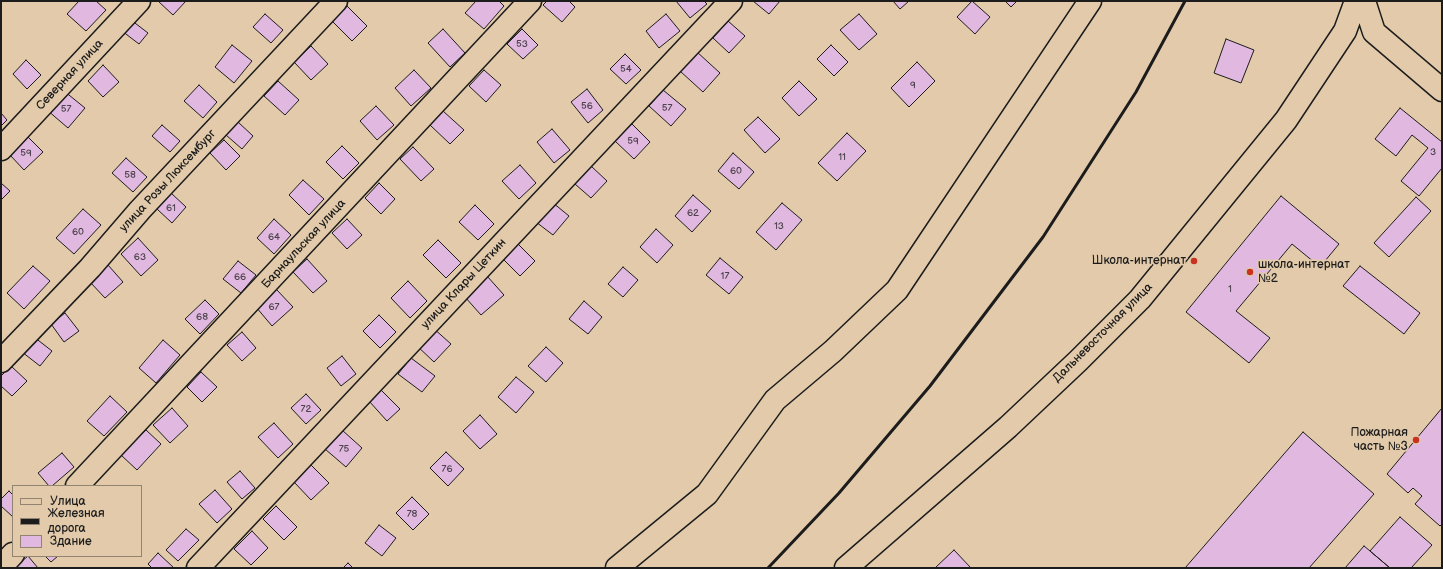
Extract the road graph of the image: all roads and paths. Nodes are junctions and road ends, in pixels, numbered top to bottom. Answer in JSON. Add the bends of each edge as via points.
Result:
{"nodes":[{"id":1,"x":139,"y":1,"type":"edge"},
{"id":2,"x":336,"y":1,"type":"edge"},
{"id":3,"x":530,"y":1,"type":"edge"},
{"id":4,"x":731,"y":1,"type":"edge"},
{"id":5,"x":1090,"y":1,"type":"edge"},
{"id":6,"x":1356,"y":1,"type":"edge"},
{"id":7,"x":1364,"y":1,"type":"edge"},
{"id":8,"x":1345,"y":30,"type":"junction"},
{"id":9,"x":1374,"y":32,"type":"junction"},
{"id":10,"x":1442,"y":90,"type":"edge"},
{"id":11,"x":1,"y":149,"type":"edge"},
{"id":12,"x":1,"y":361,"type":"edge"},
{"id":13,"x":78,"y":485,"type":"edge"},
{"id":14,"x":12,"y":555,"type":"edge"},
{"id":15,"x":1,"y":567,"type":"edge"},
{"id":16,"x":198,"y":568,"type":"edge"},
{"id":17,"x":617,"y":568,"type":"edge"},
{"id":18,"x":846,"y":568,"type":"edge"}],
"edges":[{"from":1,"to":11,"type":"street","name":"Северная улица"},
{"from":2,"to":12,"type":"street","name":"улица Розы Люксембург"},
{"from":3,"to":13,"type":"street","name":"Барнаульская улица"},
{"from":4,"to":16,"type":"street","name":"улица Клары Цеткин"},
{"from":5,"to":17,"type":"street","via":[[897,290],[834,351],[775,400],[707,494]]},
{"from":6,"to":8,"type":"street","name":"Дальневосточная улица"},
{"from":7,"to":9,"type":"street"},
{"from":8,"to":9,"type":"street"},
{"from":8,"to":18,"type":"street","name":"Дальневосточная улица","via":[[1286,120],[1140,299],[1008,427]]},
{"from":9,"to":10,"type":"street"},
{"from":14,"to":15,"type":"street"}]}
